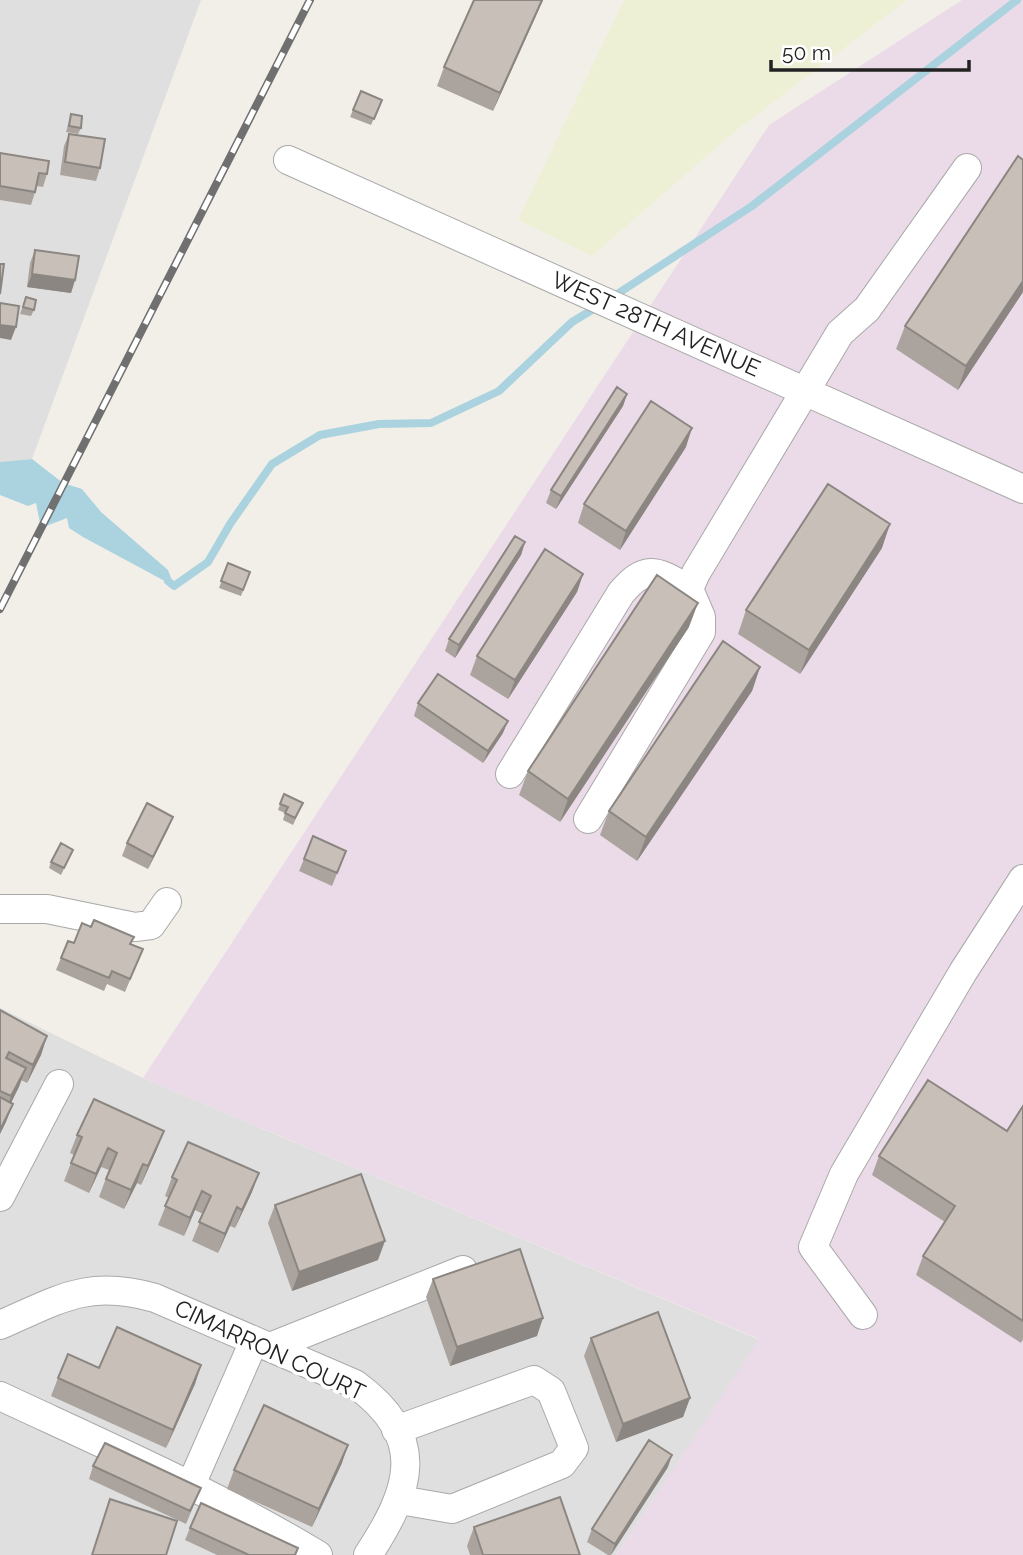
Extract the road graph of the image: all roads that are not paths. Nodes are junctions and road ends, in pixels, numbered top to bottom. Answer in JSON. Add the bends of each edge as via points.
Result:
{"nodes":[{"id":1,"x":288,"y":160,"type":"dead end"},
{"id":2,"x":967,"y":167,"type":"dead end"},
{"id":3,"x":806,"y":392,"type":"junction"},
{"id":4,"x":1023,"y":489,"type":"edge"},
{"id":5,"x":690,"y":589,"type":"junction"},
{"id":6,"x":510,"y":774,"type":"dead end"},
{"id":7,"x":588,"y":819,"type":"dead end"},
{"id":8,"x":1023,"y":879,"type":"edge"},
{"id":9,"x":167,"y":902,"type":"dead end"},
{"id":10,"x":0,"y":909,"type":"edge"},
{"id":11,"x":59,"y":1084,"type":"dead end"},
{"id":12,"x":0,"y":1197,"type":"edge"},
{"id":13,"x":463,"y":1270,"type":"edge"},
{"id":14,"x":863,"y":1315,"type":"dead end"},
{"id":15,"x":0,"y":1325,"type":"edge"},
{"id":16,"x":262,"y":1344,"type":"junction"},
{"id":17,"x":0,"y":1396,"type":"edge"},
{"id":18,"x":396,"y":1430,"type":"junction"},
{"id":19,"x":190,"y":1487,"type":"junction"},
{"id":20,"x":400,"y":1500,"type":"junction"},
{"id":21,"x":318,"y":1555,"type":"edge"},
{"id":22,"x":368,"y":1555,"type":"edge"}],
"edges":[{"from":1,"to":3,"type":"street","name":"WEST 28TH AVENUE"},
{"from":2,"to":3,"type":"street","via":[[867,309],[839,334]]},
{"from":3,"to":4,"type":"street","name":"WEST 28TH AVENUE"},
{"from":3,"to":5,"type":"street"},
{"from":5,"to":6,"type":"street","via":[[658,572],[633,579]]},
{"from":5,"to":7,"type":"street","via":[[701,617],[701,632]]},
{"from":8,"to":14,"type":"street","via":[[844,1174],[813,1247]]},
{"from":9,"to":10,"type":"street","via":[[151,925],[135,927],[47,909]]},
{"from":11,"to":12,"type":"street"},
{"from":13,"to":16,"type":"street"},
{"from":15,"to":16,"type":"street","name":"CIMARRON COURT","via":[[73,1293],[125,1289]]},
{"from":16,"to":18,"type":"street","name":"CIMARRON COURT","via":[[355,1384],[375,1399]]},
{"from":16,"to":19,"type":"street"},
{"from":17,"to":19,"type":"street"},
{"from":18,"to":20,"type":"street","name":"CIMARRON COURT","via":[[405,1466]]},
{"from":18,"to":20,"type":"street","via":[[534,1380],[551,1391],[574,1448],[562,1464],[452,1509]]},
{"from":19,"to":21,"type":"street"},
{"from":20,"to":22,"type":"street","name":"CIMARRON COURT"}]}
